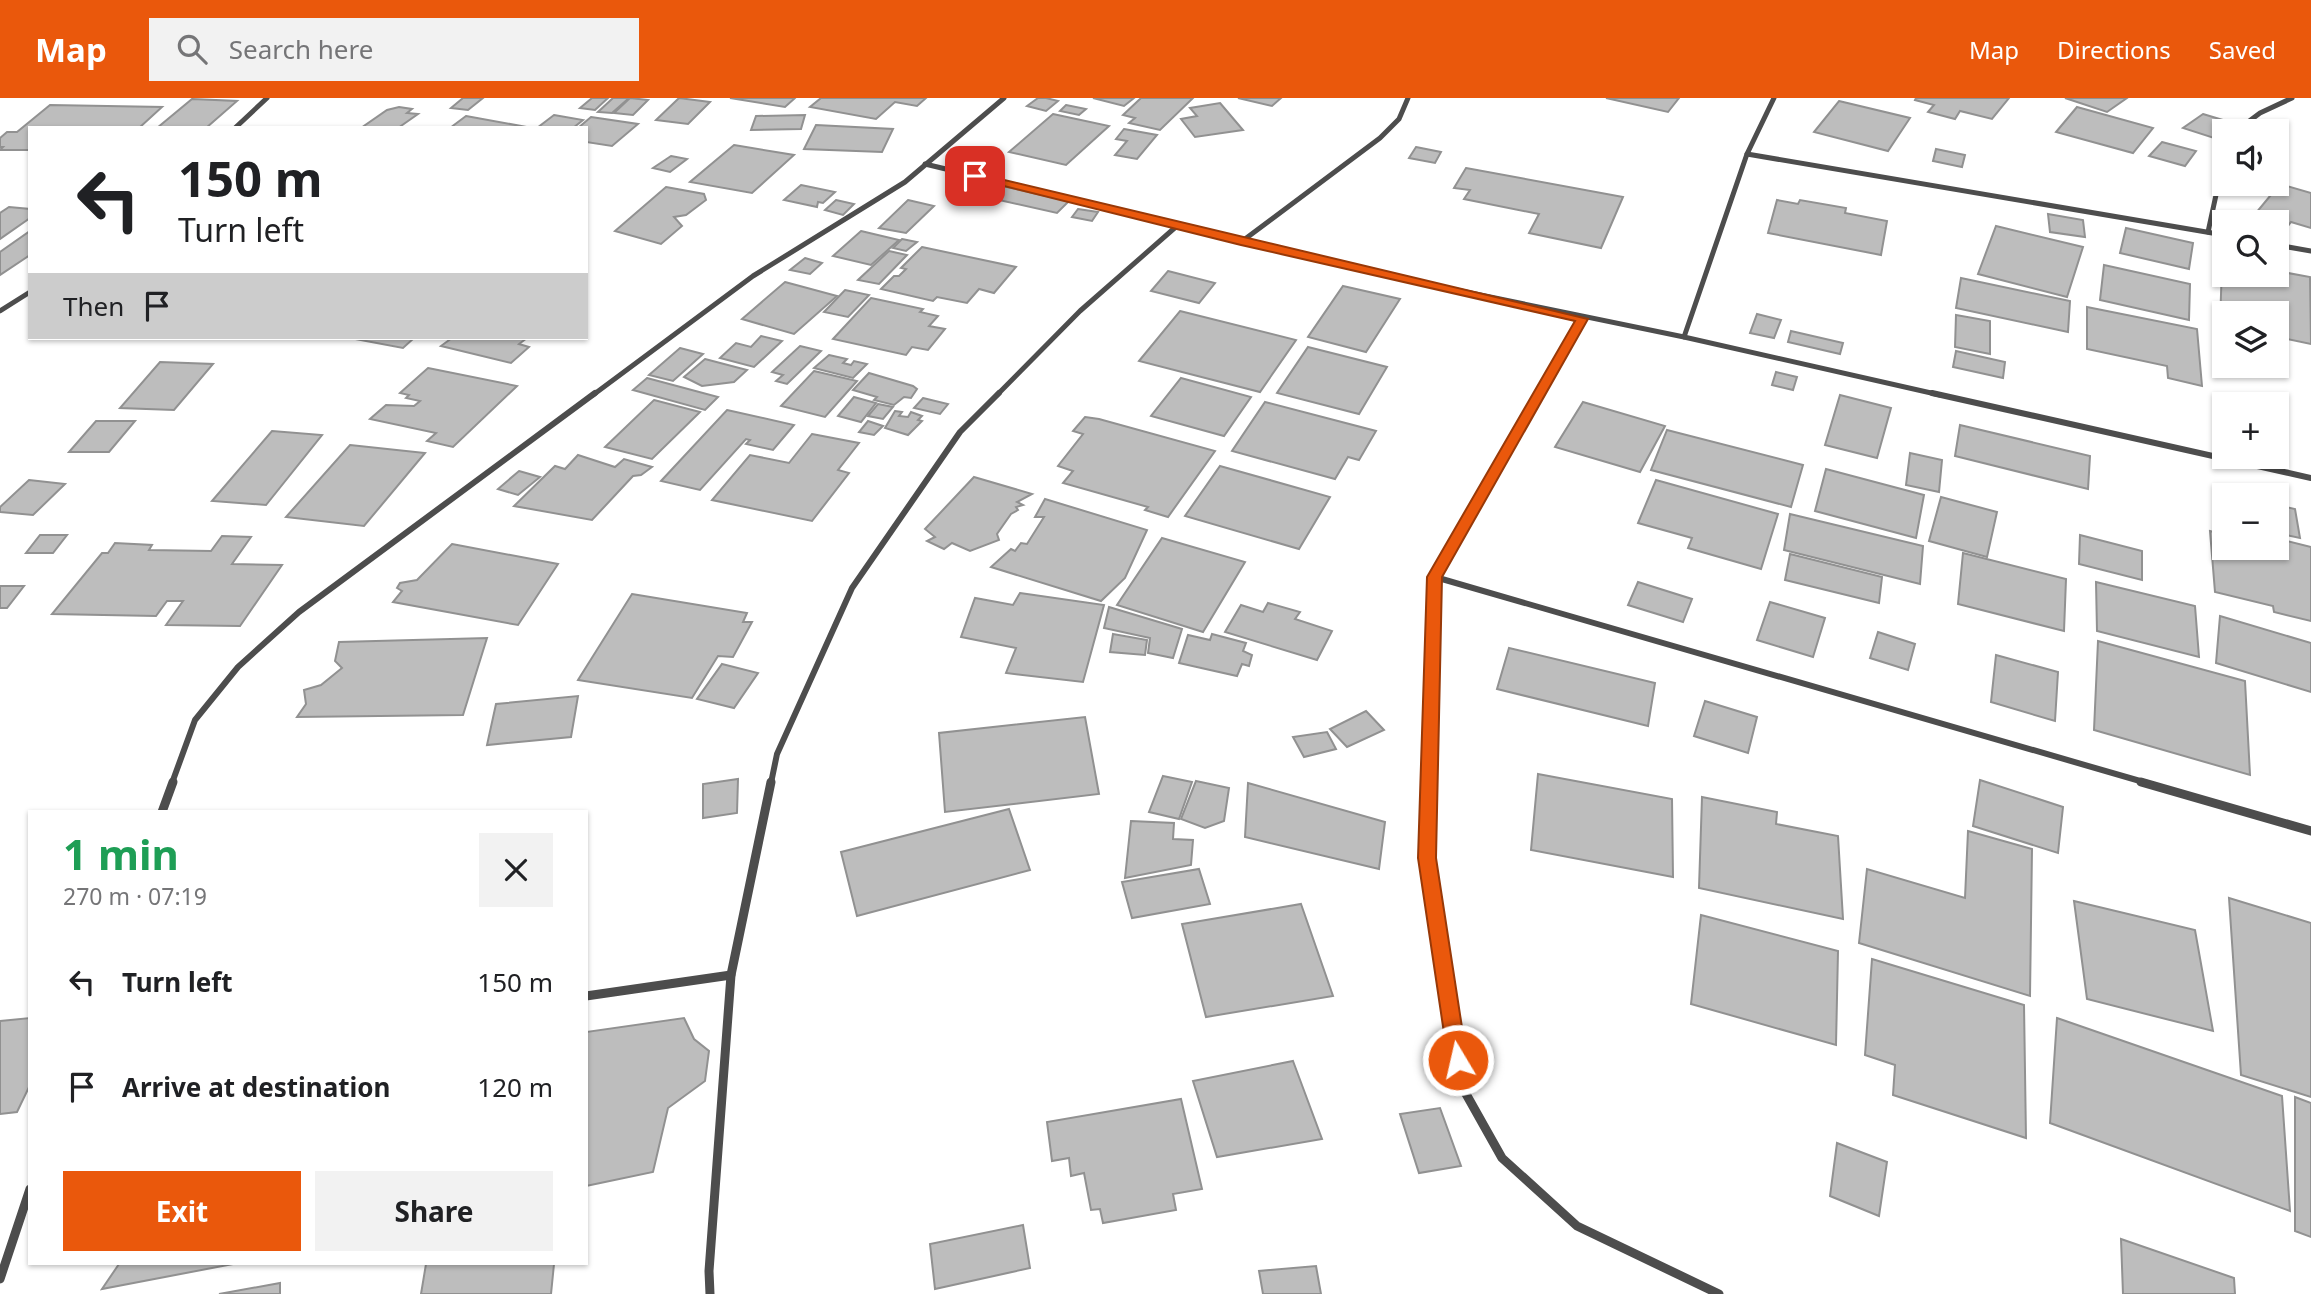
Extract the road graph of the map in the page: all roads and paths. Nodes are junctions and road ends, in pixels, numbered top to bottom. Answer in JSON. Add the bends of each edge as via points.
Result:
{"nodes":[{"id":1,"x":267,"y":98,"type":"edge"},
{"id":2,"x":1004,"y":98,"type":"edge"},
{"id":3,"x":1408,"y":98,"type":"edge"},
{"id":4,"x":1774,"y":98,"type":"edge"},
{"id":5,"x":2292,"y":98,"type":"edge"},
{"id":6,"x":2252,"y":119,"type":"edge"},
{"id":7,"x":237,"y":126,"type":"edge"},
{"id":8,"x":1747,"y":154,"type":"junction"},
{"id":9,"x":925,"y":164,"type":"junction"},
{"id":10,"x":2216,"y":196,"type":"edge"},
{"id":11,"x":1178,"y":225,"type":"junction"},
{"id":12,"x":2208,"y":232,"type":"junction"},
{"id":13,"x":2212,"y":233,"type":"edge"},
{"id":14,"x":1241,"y":242,"type":"junction"},
{"id":15,"x":2289,"y":247,"type":"edge"},
{"id":16,"x":2311,"y":251,"type":"edge"},
{"id":17,"x":28,"y":293,"type":"edge"},
{"id":18,"x":0,"y":311,"type":"edge"},
{"id":19,"x":1582,"y":319,"type":"junction"},
{"id":20,"x":1684,"y":337,"type":"junction"},
{"id":21,"x":2311,"y":478,"type":"edge"},
{"id":22,"x":1435,"y":577,"type":"junction"},
{"id":23,"x":163,"y":810,"type":"edge"},
{"id":24,"x":2311,"y":831,"type":"edge"},
{"id":25,"x":731,"y":975,"type":"junction"},
{"id":26,"x":588,"y":996,"type":"edge"},
{"id":27,"x":28,"y":1195,"type":"edge"},
{"id":28,"x":0,"y":1279,"type":"edge"},
{"id":29,"x":710,"y":1294,"type":"edge"},
{"id":30,"x":1719,"y":1294,"type":"edge"}],
"edges":[{"from":1,"to":7,"type":"street"},
{"from":2,"to":9,"type":"street"},
{"from":3,"to":14,"type":"street","via":[[1399,119],[1380,138]]},
{"from":4,"to":8,"type":"street"},
{"from":5,"to":6,"type":"street"},
{"from":8,"to":12,"type":"street"},
{"from":8,"to":20,"type":"street"},
{"from":9,"to":11,"type":"street"},
{"from":9,"to":23,"type":"street","via":[[905,182],[753,276],[299,612],[238,667],[195,720]]},
{"from":10,"to":12,"type":"street"},
{"from":11,"to":14,"type":"street"},
{"from":11,"to":25,"type":"street","via":[[1080,311],[960,432],[852,588],[777,754]]},
{"from":12,"to":13,"type":"street"},
{"from":14,"to":19,"type":"street"},
{"from":15,"to":16,"type":"street"},
{"from":17,"to":18,"type":"street"},
{"from":19,"to":20,"type":"street"},
{"from":19,"to":22,"type":"street"},
{"from":20,"to":21,"type":"street"},
{"from":22,"to":24,"type":"street"},
{"from":22,"to":30,"type":"street","via":[[1427,858],[1461,1085],[1502,1158],[1577,1226]]},
{"from":25,"to":26,"type":"street"},
{"from":25,"to":29,"type":"street"},
{"from":27,"to":28,"type":"street"}]}
